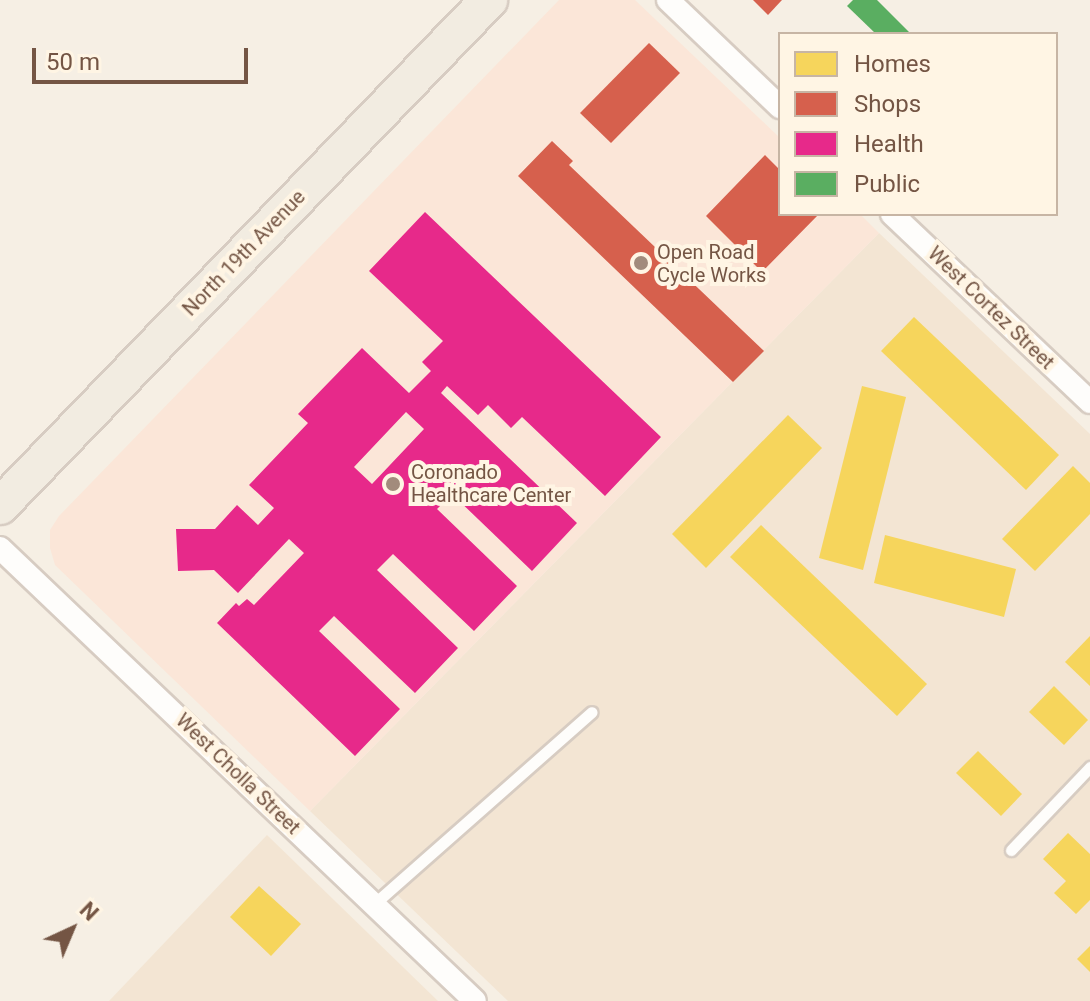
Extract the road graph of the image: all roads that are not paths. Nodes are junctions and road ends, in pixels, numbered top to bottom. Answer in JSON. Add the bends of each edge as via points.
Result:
{"nodes":[{"id":1,"x":489,"y":0,"type":"edge"},
{"id":2,"x":668,"y":0,"type":"edge"},
{"id":3,"x":778,"y":105,"type":"edge"},
{"id":4,"x":894,"y":216,"type":"edge"},
{"id":5,"x":1090,"y":402,"type":"edge"},
{"id":6,"x":0,"y":506,"type":"edge"},
{"id":7,"x":0,"y":548,"type":"edge"},
{"id":8,"x":592,"y":712,"type":"dead end"},
{"id":9,"x":1090,"y":767,"type":"edge"},
{"id":10,"x":1011,"y":850,"type":"dead end"},
{"id":11,"x":374,"y":904,"type":"junction"},
{"id":12,"x":475,"y":1001,"type":"edge"}],
"edges":[{"from":1,"to":6,"type":"main road","name":"North 19th Avenue"},
{"from":2,"to":3,"type":"street"},
{"from":4,"to":5,"type":"street","name":"West Cortez Street"},
{"from":7,"to":11,"type":"street","name":"West Cholla Street"},
{"from":8,"to":11,"type":"lane"},
{"from":9,"to":10,"type":"lane"},
{"from":11,"to":12,"type":"street","name":"West Cholla Street"}]}
